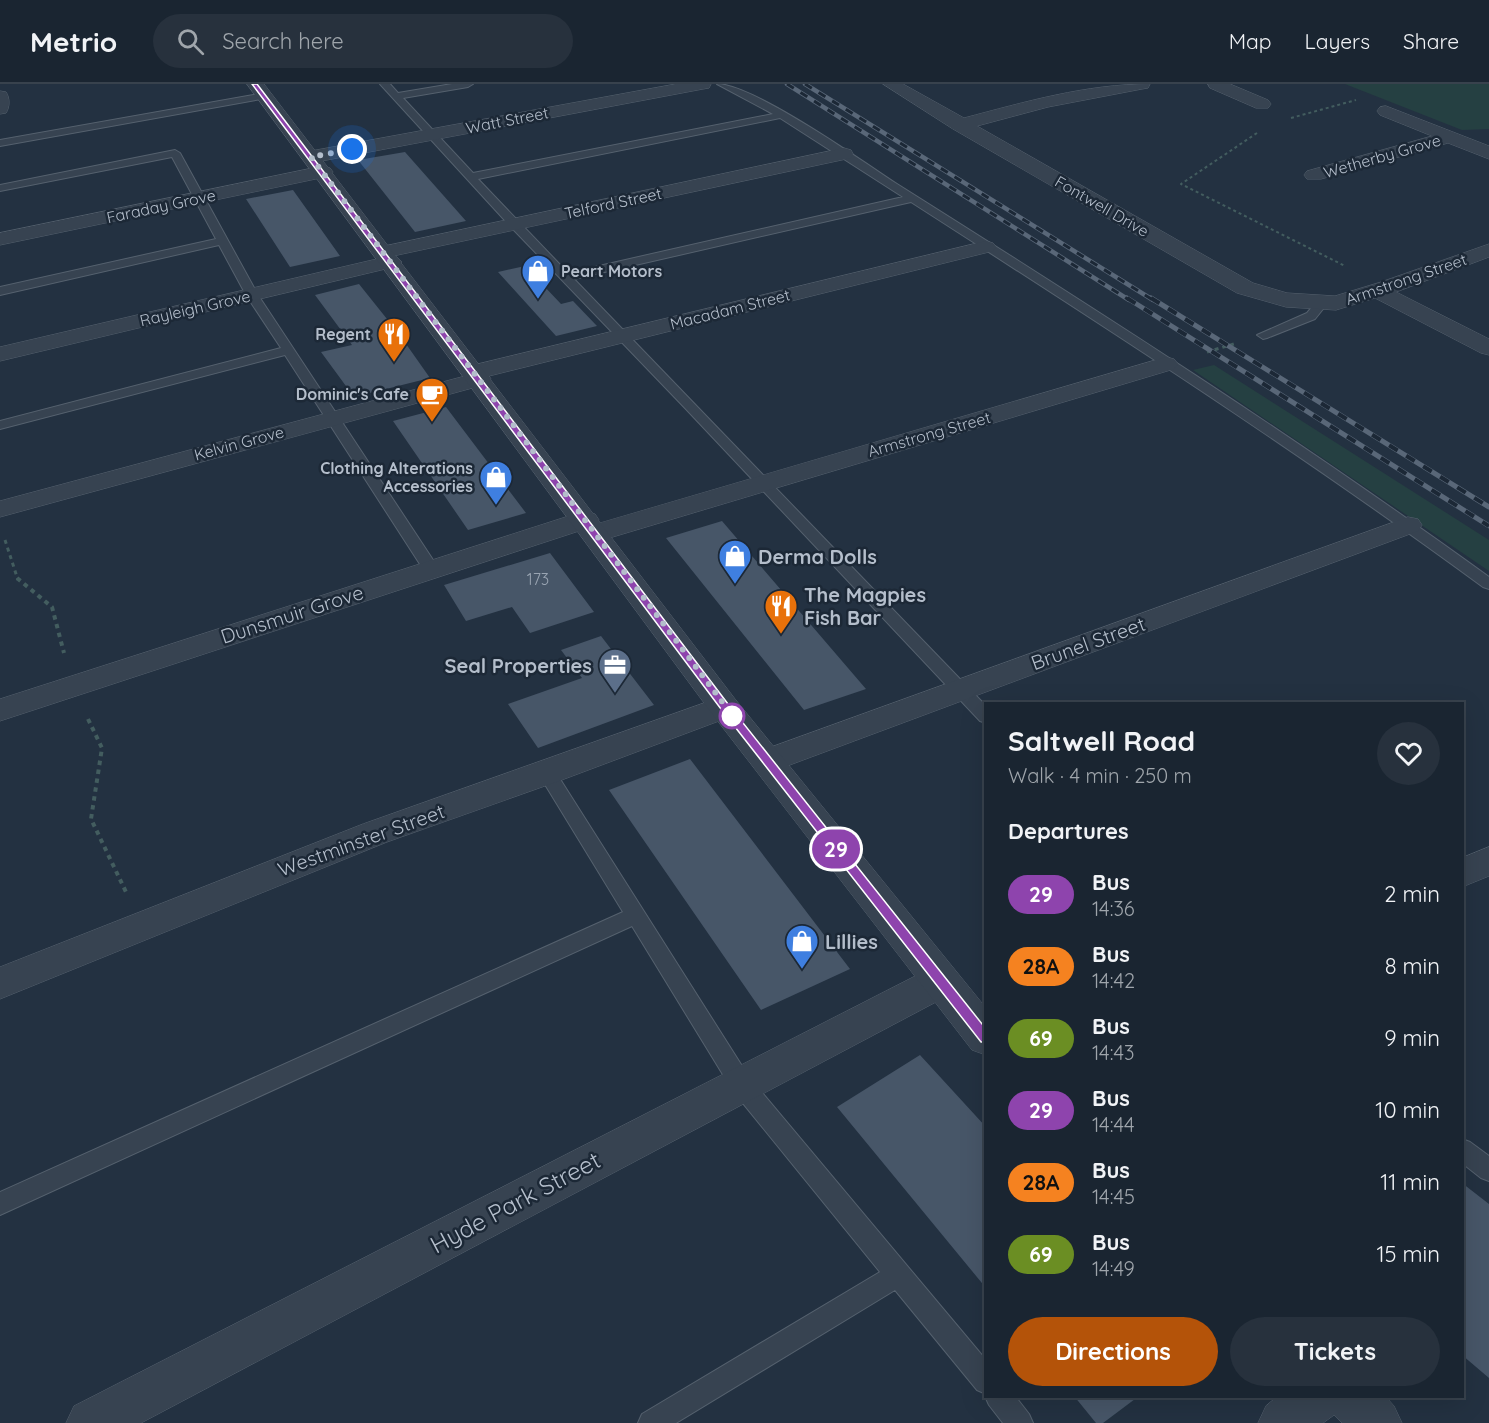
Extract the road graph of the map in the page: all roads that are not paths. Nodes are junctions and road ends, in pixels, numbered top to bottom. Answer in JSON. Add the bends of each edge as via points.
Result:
{"nodes":[{"id":1,"x":385,"y":84,"type":"edge"},
{"id":2,"x":468,"y":84,"type":"edge"},
{"id":3,"x":702,"y":84,"type":"edge"},
{"id":4,"x":722,"y":84,"type":"edge"},
{"id":5,"x":891,"y":84,"type":"edge"},
{"id":6,"x":1142,"y":84,"type":"edge"},
{"id":7,"x":1215,"y":84,"type":"edge"},
{"id":8,"x":259,"y":90,"type":"edge"},
{"id":9,"x":0,"y":96,"type":"edge"},
{"id":10,"x":397,"y":96,"type":"junction"},
{"id":11,"x":1262,"y":104,"type":"dead end"},
{"id":12,"x":0,"y":109,"type":"edge"},
{"id":13,"x":1386,"y":111,"type":"dead end"},
{"id":14,"x":782,"y":115,"type":"junction"},
{"id":15,"x":959,"y":125,"type":"junction"},
{"id":16,"x":432,"y":134,"type":"junction"},
{"id":17,"x":1449,"y":137,"type":"junction"},
{"id":18,"x":0,"y":143,"type":"edge"},
{"id":19,"x":1489,"y":153,"type":"edge"},
{"id":20,"x":844,"y":154,"type":"junction"},
{"id":21,"x":317,"y":164,"type":"junction"},
{"id":22,"x":1314,"y":175,"type":"dead end"},
{"id":23,"x":471,"y":177,"type":"junction"},
{"id":24,"x":0,"y":188,"type":"edge"},
{"id":25,"x":200,"y":198,"type":"junction"},
{"id":26,"x":912,"y":198,"type":"junction"},
{"id":27,"x":514,"y":224,"type":"junction"},
{"id":28,"x":0,"y":239,"type":"edge"},
{"id":29,"x":224,"y":241,"type":"junction"},
{"id":30,"x":986,"y":247,"type":"junction"},
{"id":31,"x":1489,"y":250,"type":"edge"},
{"id":32,"x":387,"y":257,"type":"junction"},
{"id":33,"x":565,"y":277,"type":"junction"},
{"id":34,"x":0,"y":291,"type":"edge"},
{"id":35,"x":1377,"y":291,"type":"junction"},
{"id":36,"x":252,"y":295,"type":"junction"},
{"id":37,"x":1322,"y":304,"type":"junction"},
{"id":38,"x":622,"y":335,"type":"junction"},
{"id":39,"x":1263,"y":335,"type":"road end"},
{"id":40,"x":1489,"y":348,"type":"edge"},
{"id":41,"x":289,"y":351,"type":"junction"},
{"id":42,"x":0,"y":354,"type":"edge"},
{"id":43,"x":1166,"y":364,"type":"junction"},
{"id":44,"x":476,"y":375,"type":"junction"},
{"id":45,"x":333,"y":417,"type":"junction"},
{"id":46,"x":0,"y":425,"type":"edge"},
{"id":47,"x":764,"y":483,"type":"junction"},
{"id":48,"x":0,"y":509,"type":"edge"},
{"id":49,"x":1408,"y":525,"type":"junction"},
{"id":50,"x":591,"y":526,"type":"junction"},
{"id":51,"x":430,"y":568,"type":"junction"},
{"id":52,"x":1489,"y":584,"type":"edge"},
{"id":53,"x":959,"y":690,"type":"junction"},
{"id":54,"x":724,"y":706,"type":"junction"},
{"id":55,"x":0,"y":710,"type":"edge"},
{"id":56,"x":984,"y":715,"type":"edge"},
{"id":57,"x":767,"y":760,"type":"junction"},
{"id":58,"x":547,"y":773,"type":"junction"},
{"id":59,"x":1489,"y":860,"type":"edge"},
{"id":60,"x":1464,"y":873,"type":"edge"},
{"id":61,"x":637,"y":915,"type":"junction"},
{"id":62,"x":939,"y":982,"type":"junction"},
{"id":63,"x":0,"y":983,"type":"edge"},
{"id":64,"x":984,"y":1036,"type":"edge"},
{"id":65,"x":741,"y":1084,"type":"junction"},
{"id":66,"x":0,"y":1204,"type":"edge"},
{"id":67,"x":898,"y":1275,"type":"junction"},
{"id":68,"x":984,"y":1379,"type":"edge"},
{"id":69,"x":1000,"y":1398,"type":"edge"},
{"id":70,"x":1316,"y":1398,"type":"edge"},
{"id":71,"x":1351,"y":1398,"type":"edge"},
{"id":72,"x":91,"y":1423,"type":"edge"},
{"id":73,"x":651,"y":1423,"type":"edge"},
{"id":74,"x":1020,"y":1423,"type":"edge"},
{"id":75,"x":1283,"y":1423,"type":"edge"},
{"id":76,"x":1377,"y":1423,"type":"edge"}],
"edges":[{"from":1,"to":10,"type":"lane"},
{"from":2,"to":10,"type":"lane"},
{"from":3,"to":16,"type":"street","name":"Watt Street"},
{"from":4,"to":14,"type":"lane"},
{"from":5,"to":15,"type":"street","name":"Fontwell Drive"},
{"from":6,"to":15,"type":"street","via":[[1047,102]]},
{"from":7,"to":11,"type":"street"},
{"from":8,"to":18,"type":"lane"},
{"from":8,"to":21,"type":"street"},
{"from":9,"to":12,"type":"street"},
{"from":10,"to":16,"type":"lane"},
{"from":13,"to":17,"type":"street","name":"Wetherby Grove"},
{"from":14,"to":20,"type":"lane"},
{"from":14,"to":23,"type":"lane"},
{"from":15,"to":37,"type":"street","name":"Fontwell Drive","via":[[1245,288],[1286,300]]},
{"from":16,"to":21,"type":"street","name":"Watt Street"},
{"from":16,"to":23,"type":"lane"},
{"from":17,"to":19,"type":"street","name":"Wetherby Grove"},
{"from":17,"to":22,"type":"street","name":"Wetherby Grove"},
{"from":20,"to":26,"type":"lane"},
{"from":20,"to":27,"type":"street","name":"Telford Street"},
{"from":21,"to":25,"type":"street","name":"Faraday Grove"},
{"from":21,"to":32,"type":"street"},
{"from":23,"to":27,"type":"lane"},
{"from":24,"to":25,"type":"lane","via":[[175,153]]},
{"from":25,"to":28,"type":"street","name":"Faraday Grove"},
{"from":25,"to":29,"type":"lane"},
{"from":26,"to":30,"type":"lane"},
{"from":26,"to":33,"type":"lane"},
{"from":27,"to":32,"type":"street","name":"Telford Street"},
{"from":27,"to":33,"type":"lane"},
{"from":29,"to":34,"type":"lane"},
{"from":29,"to":36,"type":"lane"},
{"from":30,"to":38,"type":"street","name":"Macadam Street"},
{"from":30,"to":43,"type":"lane"},
{"from":31,"to":35,"type":"street","name":"Armstrong Street"},
{"from":32,"to":36,"type":"street","name":"Rayleigh Grove"},
{"from":32,"to":44,"type":"street"},
{"from":33,"to":38,"type":"lane"},
{"from":35,"to":37,"type":"street","name":"Armstrong Street"},
{"from":35,"to":40,"type":"street"},
{"from":36,"to":41,"type":"lane"},
{"from":36,"to":42,"type":"street","name":"Rayleigh Grove"},
{"from":37,"to":39,"type":"lane","via":[[1311,316]]},
{"from":38,"to":44,"type":"street","name":"Macadam Street"},
{"from":38,"to":47,"type":"lane"},
{"from":41,"to":45,"type":"lane"},
{"from":41,"to":46,"type":"lane"},
{"from":43,"to":47,"type":"street","name":"Armstrong Street"},
{"from":43,"to":49,"type":"lane"},
{"from":44,"to":45,"type":"street","name":"Kelvin Grove"},
{"from":44,"to":50,"type":"street"},
{"from":45,"to":48,"type":"street","name":"Kelvin Grove"},
{"from":45,"to":51,"type":"lane"},
{"from":47,"to":50,"type":"street","name":"Armstrong Street"},
{"from":47,"to":53,"type":"lane"},
{"from":49,"to":52,"type":"lane"},
{"from":49,"to":53,"type":"street","name":"Brunel Street"},
{"from":50,"to":51,"type":"street","name":"Dunsmuir Grove"},
{"from":50,"to":54,"type":"street"},
{"from":51,"to":55,"type":"street","name":"Dunsmuir Grove"},
{"from":53,"to":56,"type":"lane"},
{"from":53,"to":57,"type":"street","name":"Brunel Street"},
{"from":54,"to":57,"type":"street"},
{"from":54,"to":58,"type":"street","name":"Westminster Street"},
{"from":57,"to":62,"type":"street"},
{"from":58,"to":61,"type":"lane"},
{"from":58,"to":63,"type":"street","name":"Westminster Street","via":[[375,833]]},
{"from":59,"to":60,"type":"street"},
{"from":61,"to":65,"type":"lane"},
{"from":61,"to":66,"type":"lane"},
{"from":62,"to":64,"type":"street"},
{"from":62,"to":65,"type":"street","name":"Hyde Park Street"},
{"from":65,"to":67,"type":"lane"},
{"from":65,"to":72,"type":"street","name":"Hyde Park Street"},
{"from":67,"to":68,"type":"lane"},
{"from":67,"to":73,"type":"lane"},
{"from":69,"to":74,"type":"lane"},
{"from":70,"to":75,"type":"street"},
{"from":71,"to":76,"type":"street"}]}
